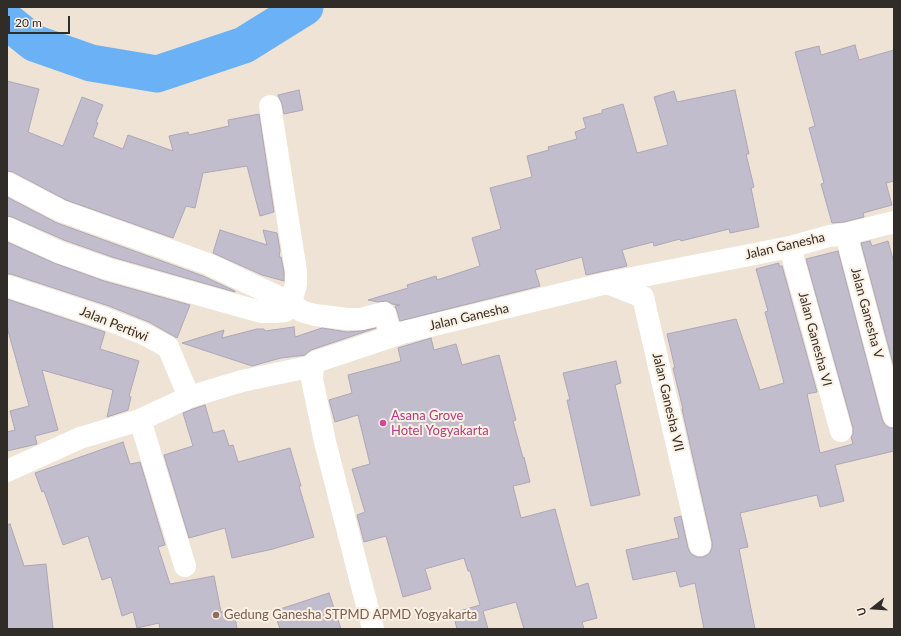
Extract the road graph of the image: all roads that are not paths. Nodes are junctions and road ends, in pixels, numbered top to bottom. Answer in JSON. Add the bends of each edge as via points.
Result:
{"nodes":[{"id":1,"x":270,"y":106,"type":"dead end"},
{"id":2,"x":7,"y":183,"type":"edge"},
{"id":3,"x":894,"y":222,"type":"edge"},
{"id":4,"x":7,"y":228,"type":"edge"},
{"id":5,"x":846,"y":234,"type":"junction"},
{"id":6,"x":790,"y":246,"type":"junction"},
{"id":7,"x":607,"y":283,"type":"junction"},
{"id":8,"x":7,"y":286,"type":"edge"},
{"id":9,"x":291,"y":303,"type":"junction"},
{"id":10,"x":391,"y":336,"type":"junction"},
{"id":11,"x":313,"y":366,"type":"junction"},
{"id":12,"x":189,"y":397,"type":"junction"},
{"id":13,"x":894,"y":416,"type":"edge"},
{"id":14,"x":140,"y":420,"type":"junction"},
{"id":15,"x":841,"y":431,"type":"dead end"},
{"id":16,"x":7,"y":471,"type":"edge"},
{"id":17,"x":700,"y":545,"type":"dead end"},
{"id":18,"x":185,"y":566,"type":"dead end"},
{"id":19,"x":373,"y":629,"type":"edge"}],
"edges":[{"from":1,"to":9,"type":"street","via":[[296,271],[296,284]]},
{"from":2,"to":9,"type":"street","via":[[61,211],[208,264]]},
{"from":3,"to":5,"type":"street","name":"Jalan Ganesha"},
{"from":4,"to":9,"type":"street","via":[[59,252],[108,270],[261,312],[285,311]]},
{"from":5,"to":6,"type":"street","name":"Jalan Ganesha"},
{"from":5,"to":13,"type":"street","name":"Jalan Ganesha V"},
{"from":6,"to":7,"type":"street","name":"Jalan Ganesha"},
{"from":6,"to":15,"type":"street","name":"Jalan Ganesha VI"},
{"from":7,"to":10,"type":"street","name":"Jalan Ganesha"},
{"from":7,"to":17,"type":"street","name":"Jalan Ganesha VII","via":[[643,297]]},
{"from":8,"to":12,"type":"street","name":"Jalan Pertiwi","via":[[104,318],[168,347]]},
{"from":9,"to":10,"type":"street","via":[[301,311],[340,319],[357,320],[384,313]]},
{"from":10,"to":11,"type":"street","name":"Jalan Ganesha","via":[[315,362]]},
{"from":11,"to":12,"type":"street","name":"Jalan Ganesha","via":[[242,381]]},
{"from":11,"to":19,"type":"street","via":[[312,379],[325,442]]},
{"from":12,"to":14,"type":"street","name":"Jalan Ganesha"},
{"from":14,"to":16,"type":"street","name":"Jalan Ganesha","via":[[80,438]]},
{"from":14,"to":18,"type":"street"}]}
